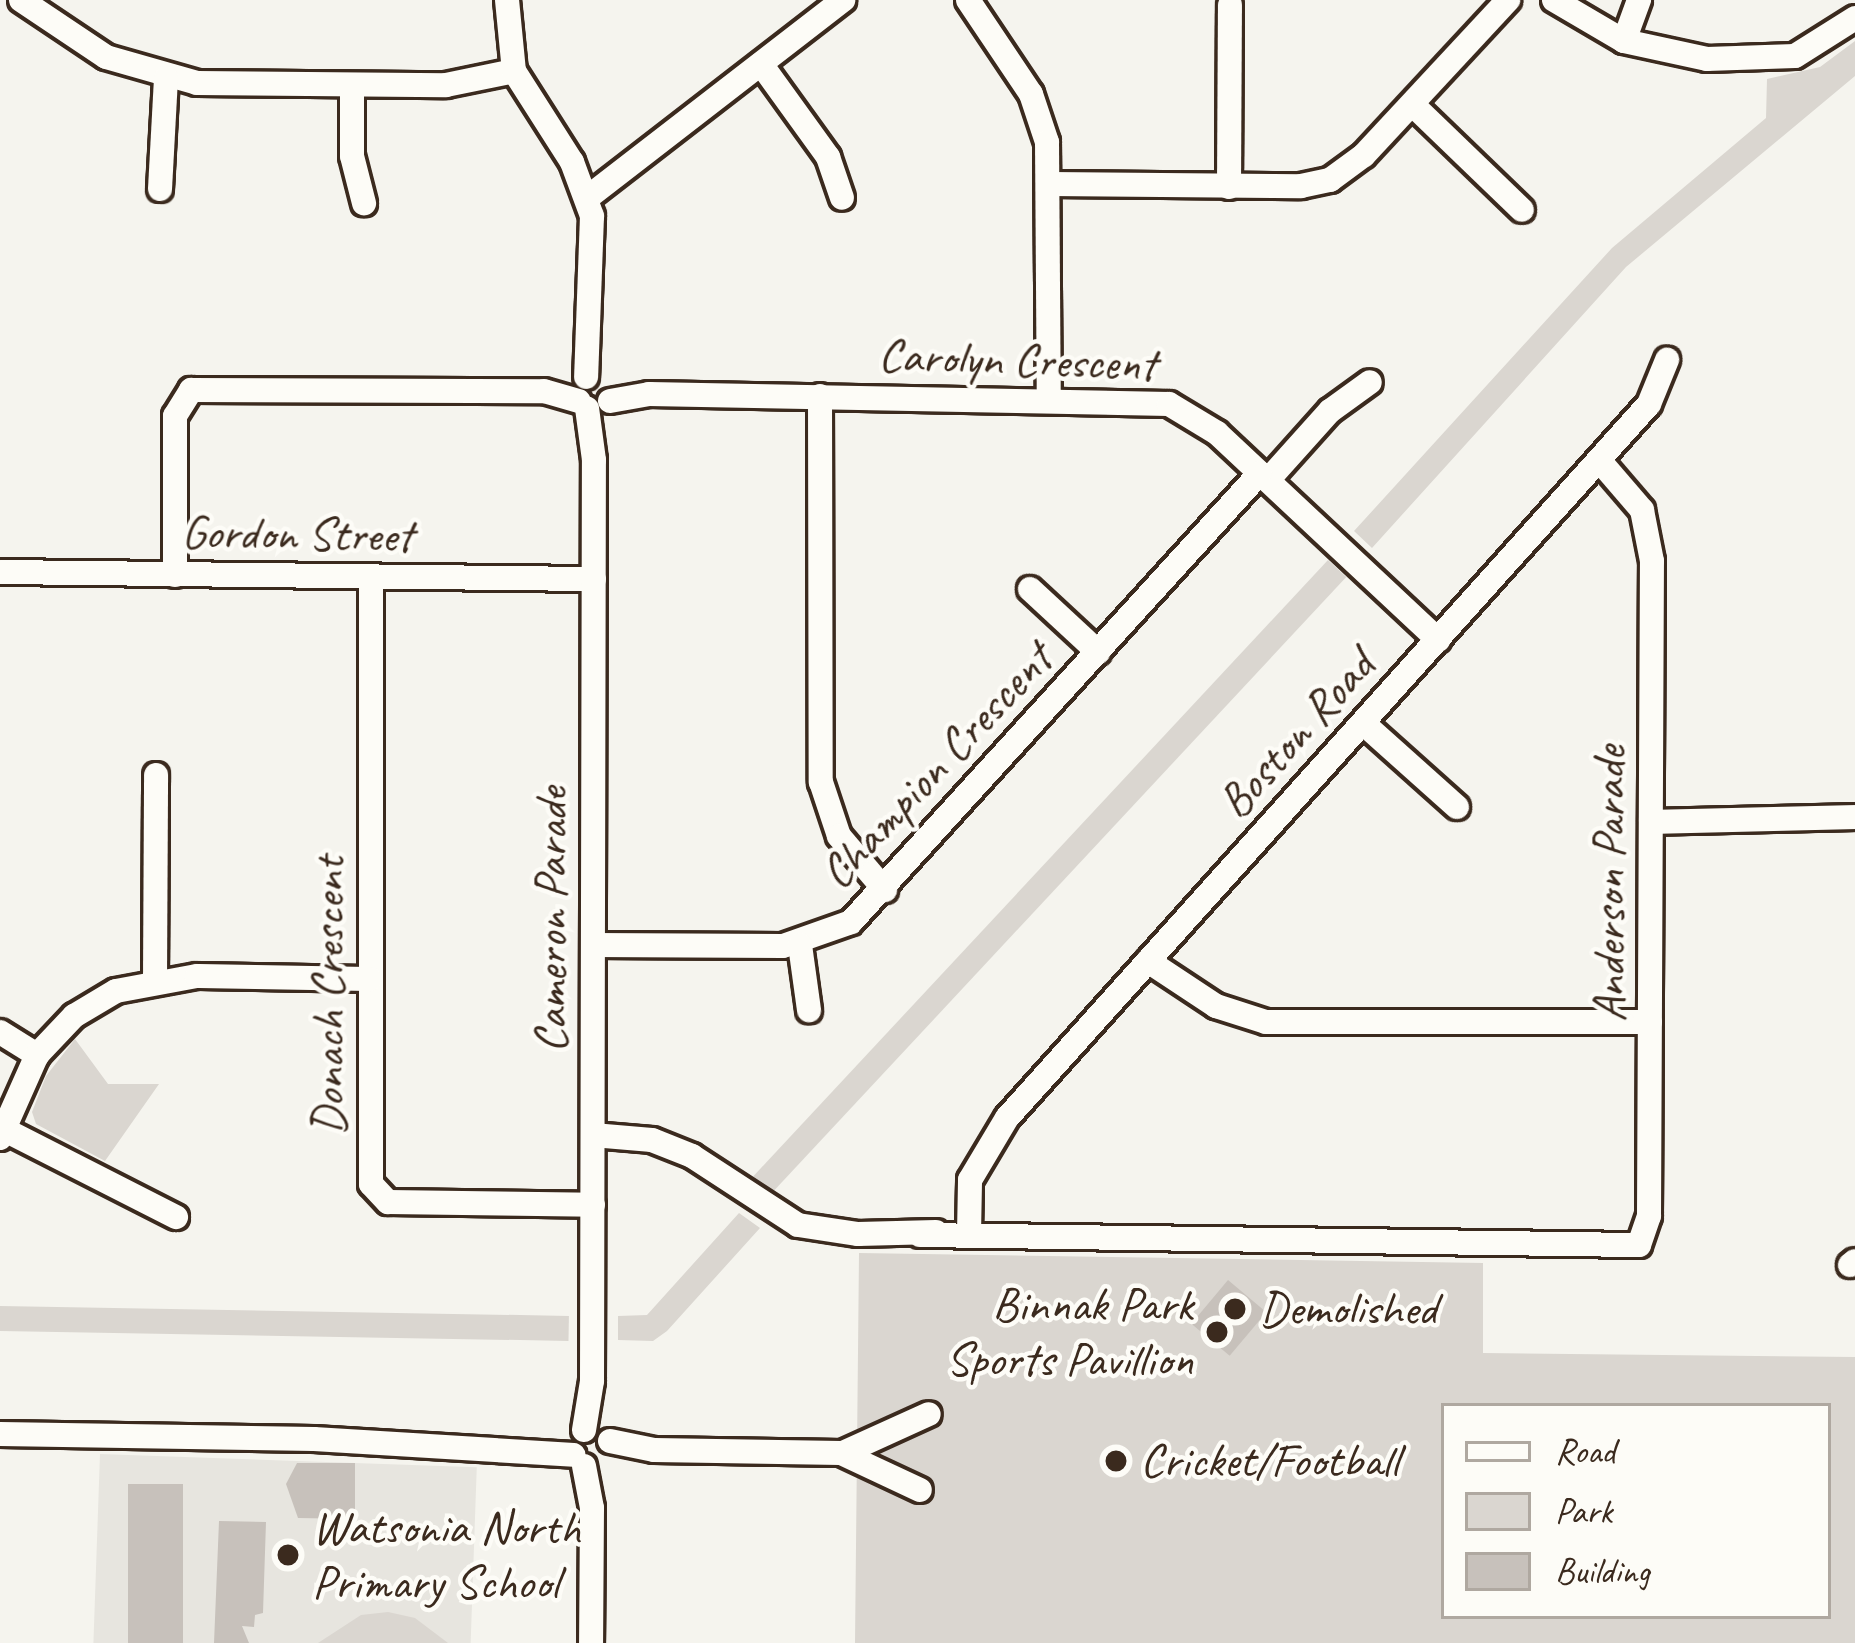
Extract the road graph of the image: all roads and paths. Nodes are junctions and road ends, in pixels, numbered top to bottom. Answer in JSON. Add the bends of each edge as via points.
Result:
{"nodes":[{"id":1,"x":21,"y":0,"type":"edge"},
{"id":2,"x":66,"y":0,"type":"edge"},
{"id":3,"x":507,"y":0,"type":"edge"},
{"id":4,"x":857,"y":0,"type":"edge"},
{"id":5,"x":1508,"y":0,"type":"edge"},
{"id":6,"x":1522,"y":0,"type":"edge"},
{"id":7,"x":1554,"y":0,"type":"edge"},
{"id":8,"x":1639,"y":0,"type":"edge"},
{"id":9,"x":968,"y":1,"type":"edge"},
{"id":10,"x":1230,"y":5,"type":"dead end"},
{"id":11,"x":836,"y":7,"type":"edge"},
{"id":12,"x":1855,"y":18,"type":"edge"},
{"id":13,"x":51,"y":24,"type":"junction"},
{"id":14,"x":1486,"y":29,"type":"junction"},
{"id":15,"x":1624,"y":41,"type":"junction"},
{"id":16,"x":761,"y":64,"type":"junction"},
{"id":17,"x":514,"y":71,"type":"junction"},
{"id":18,"x":166,"y":78,"type":"junction"},
{"id":19,"x":352,"y":86,"type":"junction"},
{"id":20,"x":1413,"y":105,"type":"junction"},
{"id":21,"x":1050,"y":184,"type":"junction"},
{"id":22,"x":1229,"y":187,"type":"junction"},
{"id":23,"x":160,"y":189,"type":"dead end"},
{"id":24,"x":583,"y":189,"type":"junction"},
{"id":25,"x":842,"y":198,"type":"dead end"},
{"id":26,"x":364,"y":202,"type":"dead end"},
{"id":27,"x":1522,"y":210,"type":"dead end"},
{"id":28,"x":1667,"y":359,"type":"dead end"},
{"id":29,"x":1370,"y":382,"type":"dead end"},
{"id":30,"x":595,"y":392,"type":"junction"},
{"id":31,"x":820,"y":396,"type":"junction"},
{"id":32,"x":1049,"y":399,"type":"junction"},
{"id":33,"x":1595,"y":464,"type":"junction"},
{"id":34,"x":1263,"y":477,"type":"junction"},
{"id":35,"x":0,"y":572,"type":"edge"},
{"id":36,"x":175,"y":575,"type":"junction"},
{"id":37,"x":370,"y":577,"type":"junction"},
{"id":38,"x":594,"y":579,"type":"junction"},
{"id":39,"x":1030,"y":589,"type":"dead end"},
{"id":40,"x":1441,"y":636,"type":"junction"},
{"id":41,"x":1098,"y":652,"type":"junction"},
{"id":42,"x":1363,"y":723,"type":"junction"},
{"id":43,"x":156,"y":776,"type":"dead end"},
{"id":44,"x":1457,"y":807,"type":"dead end"},
{"id":45,"x":1651,"y":816,"type":"junction"},
{"id":46,"x":1855,"y":817,"type":"edge"},
{"id":47,"x":885,"y":890,"type":"junction"},
{"id":48,"x":800,"y":944,"type":"junction"},
{"id":49,"x":593,"y":945,"type":"junction"},
{"id":50,"x":1153,"y":955,"type":"junction"},
{"id":51,"x":370,"y":979,"type":"junction"},
{"id":52,"x":155,"y":980,"type":"junction"},
{"id":53,"x":809,"y":1010,"type":"dead end"},
{"id":54,"x":1650,"y":1028,"type":"junction"},
{"id":55,"x":0,"y":1032,"type":"edge"},
{"id":56,"x":37,"y":1055,"type":"junction"},
{"id":57,"x":2,"y":1134,"type":"edge"},
{"id":58,"x":593,"y":1141,"type":"junction"},
{"id":59,"x":593,"y":1205,"type":"junction"},
{"id":60,"x":176,"y":1217,"type":"dead end"},
{"id":61,"x":970,"y":1225,"type":"junction"},
{"id":62,"x":929,"y":1414,"type":"dead end"},
{"id":63,"x":0,"y":1434,"type":"edge"},
{"id":64,"x":592,"y":1448,"type":"junction"},
{"id":65,"x":841,"y":1454,"type":"junction"},
{"id":66,"x":920,"y":1490,"type":"dead end"},
{"id":67,"x":591,"y":1643,"type":"edge"}],
"edges":[{"from":1,"to":13,"type":"street"},
{"from":2,"to":13,"type":"street"},
{"from":3,"to":17,"type":"street","name":"Cameron Parade"},
{"from":4,"to":11,"type":"street"},
{"from":5,"to":14,"type":"street"},
{"from":6,"to":14,"type":"street"},
{"from":7,"to":15,"type":"street"},
{"from":8,"to":15,"type":"street"},
{"from":9,"to":21,"type":"street","via":[[1031,94]]},
{"from":10,"to":22,"type":"street"},
{"from":11,"to":16,"type":"street"},
{"from":12,"to":15,"type":"street","via":[[1819,47],[1782,58],[1682,56]]},
{"from":13,"to":18,"type":"street","via":[[106,57]]},
{"from":14,"to":20,"type":"street"},
{"from":16,"to":24,"type":"street"},
{"from":16,"to":25,"type":"street","via":[[828,157]]},
{"from":17,"to":19,"type":"street","via":[[464,84]]},
{"from":17,"to":24,"type":"street","name":"Cameron Parade"},
{"from":18,"to":19,"type":"street"},
{"from":18,"to":23,"type":"street"},
{"from":19,"to":26,"type":"street","via":[[352,156]]},
{"from":20,"to":22,"type":"street","via":[[1330,179]]},
{"from":20,"to":27,"type":"street"},
{"from":21,"to":22,"type":"street"},
{"from":21,"to":32,"type":"street"},
{"from":24,"to":30,"type":"street","name":"Cameron Parade"},
{"from":28,"to":33,"type":"street","name":"Boston Road","via":[[1649,404]]},
{"from":29,"to":34,"type":"street","name":"Champion Crescent"},
{"from":30,"to":31,"type":"street","name":"Carolyn Crescent"},
{"from":30,"to":36,"type":"street","via":[[191,390],[175,416]]},
{"from":30,"to":38,"type":"street","name":"Cameron Parade"},
{"from":31,"to":32,"type":"street","name":"Carolyn Crescent"},
{"from":31,"to":47,"type":"street","via":[[821,782],[839,836]]},
{"from":32,"to":34,"type":"street","name":"Carolyn Crescent","via":[[1180,408]]},
{"from":33,"to":40,"type":"street","name":"Boston Road"},
{"from":33,"to":45,"type":"street","name":"Anderson Parade","via":[[1634,498],[1648,534]]},
{"from":34,"to":40,"type":"street","name":"Carolyn Crescent"},
{"from":34,"to":41,"type":"street","name":"Champion Crescent"},
{"from":35,"to":36,"type":"street","name":"Gordon Street"},
{"from":36,"to":37,"type":"street","name":"Gordon Street"},
{"from":37,"to":38,"type":"street","name":"Gordon Street"},
{"from":37,"to":51,"type":"street","name":"Donach Crescent"},
{"from":38,"to":49,"type":"street","name":"Cameron Parade"},
{"from":39,"to":41,"type":"street"},
{"from":40,"to":42,"type":"street","name":"Boston Road"},
{"from":41,"to":47,"type":"street","name":"Champion Crescent"},
{"from":42,"to":44,"type":"street"},
{"from":42,"to":50,"type":"street","name":"Boston Road"},
{"from":43,"to":52,"type":"street"},
{"from":45,"to":46,"type":"street"},
{"from":45,"to":54,"type":"street","name":"Anderson Parade"},
{"from":47,"to":48,"type":"street","name":"Champion Crescent","via":[[851,922]]},
{"from":48,"to":49,"type":"street","name":"Champion Crescent"},
{"from":48,"to":53,"type":"street"},
{"from":49,"to":58,"type":"street","name":"Cameron Parade"},
{"from":50,"to":54,"type":"street","via":[[1196,994],[1266,1022]]},
{"from":50,"to":61,"type":"street","name":"Boston Road","via":[[1007,1118],[980,1161]]},
{"from":51,"to":52,"type":"street"},
{"from":51,"to":59,"type":"street","name":"Donach Crescent","via":[[369,1174],[377,1196]]},
{"from":52,"to":56,"type":"street","via":[[96,1001]]},
{"from":54,"to":61,"type":"street","name":"Anderson Parade","via":[[1646,1234],[1627,1250],[1031,1238]]},
{"from":55,"to":56,"type":"street"},
{"from":56,"to":57,"type":"street"},
{"from":57,"to":60,"type":"street"},
{"from":58,"to":59,"type":"street","name":"Cameron Parade"},
{"from":58,"to":61,"type":"street","name":"Anderson Parade","via":[[673,1148],[798,1225],[948,1241]]},
{"from":59,"to":64,"type":"street","name":"Cameron Parade"},
{"from":62,"to":65,"type":"street"},
{"from":63,"to":64,"type":"street"},
{"from":64,"to":65,"type":"street"},
{"from":64,"to":67,"type":"street","name":"Cameron Parade"},
{"from":65,"to":66,"type":"street"}]}
